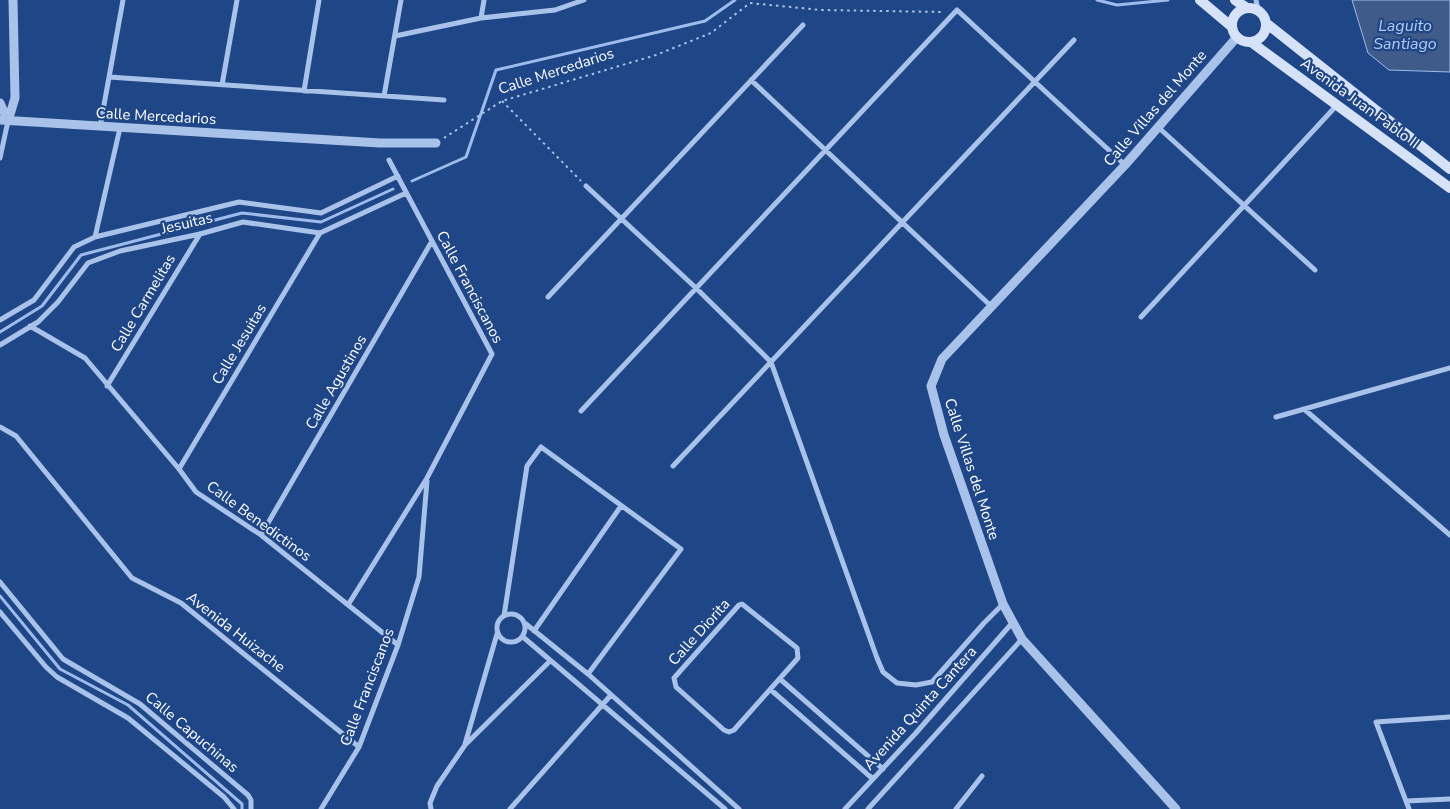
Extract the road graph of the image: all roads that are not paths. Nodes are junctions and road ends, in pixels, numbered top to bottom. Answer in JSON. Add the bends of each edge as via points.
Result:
{"nodes":[{"id":1,"x":13,"y":0,"type":"edge"},
{"id":2,"x":123,"y":0,"type":"edge"},
{"id":3,"x":237,"y":0,"type":"edge"},
{"id":4,"x":319,"y":0,"type":"edge"},
{"id":5,"x":401,"y":0,"type":"edge"},
{"id":6,"x":484,"y":0,"type":"edge"},
{"id":7,"x":584,"y":0,"type":"edge"},
{"id":8,"x":1200,"y":0,"type":"edge"},
{"id":9,"x":1235,"y":0,"type":"edge"},
{"id":10,"x":1254,"y":6,"type":"edge"},
{"id":11,"x":481,"y":18,"type":"junction"},
{"id":12,"x":1266,"y":23,"type":"junction"},
{"id":13,"x":803,"y":25,"type":"dead end"},
{"id":14,"x":1234,"y":32,"type":"junction"},
{"id":15,"x":395,"y":36,"type":"junction"},
{"id":16,"x":1074,"y":40,"type":"dead end"},
{"id":17,"x":1251,"y":42,"type":"junction"},
{"id":18,"x":109,"y":77,"type":"junction"},
{"id":19,"x":751,"y":80,"type":"junction"},
{"id":20,"x":1035,"y":82,"type":"junction"},
{"id":21,"x":222,"y":85,"type":"junction"},
{"id":22,"x":304,"y":90,"type":"junction"},
{"id":23,"x":384,"y":96,"type":"junction"},
{"id":24,"x":444,"y":100,"type":"dead end"},
{"id":25,"x":0,"y":103,"type":"edge"},
{"id":26,"x":1337,"y":105,"type":"junction"},
{"id":27,"x":4,"y":121,"type":"edge"},
{"id":28,"x":100,"y":127,"type":"junction"},
{"id":29,"x":1158,"y":127,"type":"junction"},
{"id":30,"x":120,"y":128,"type":"junction"},
{"id":31,"x":436,"y":143,"type":"road end"},
{"id":32,"x":826,"y":150,"type":"junction"},
{"id":33,"x":0,"y":158,"type":"edge"},
{"id":34,"x":390,"y":160,"type":"dead end"},
{"id":35,"x":1125,"y":165,"type":"junction"},
{"id":36,"x":1450,"y":169,"type":"edge"},
{"id":37,"x":398,"y":176,"type":"junction"},
{"id":38,"x":586,"y":186,"type":"road end"},
{"id":39,"x":1450,"y":188,"type":"edge"},
{"id":40,"x":406,"y":193,"type":"junction"},
{"id":41,"x":1244,"y":206,"type":"junction"},
{"id":42,"x":621,"y":219,"type":"junction"},
{"id":43,"x":902,"y":222,"type":"junction"},
{"id":44,"x":320,"y":233,"type":"junction"},
{"id":45,"x":200,"y":234,"type":"junction"},
{"id":46,"x":95,"y":237,"type":"junction"},
{"id":47,"x":432,"y":241,"type":"junction"},
{"id":48,"x":1315,"y":270,"type":"dead end"},
{"id":49,"x":696,"y":288,"type":"junction"},
{"id":50,"x":548,"y":297,"type":"dead end"},
{"id":51,"x":992,"y":307,"type":"junction"},
{"id":52,"x":1141,"y":317,"type":"dead end"},
{"id":53,"x":0,"y":320,"type":"edge"},
{"id":54,"x":30,"y":326,"type":"junction"},
{"id":55,"x":0,"y":345,"type":"edge"},
{"id":56,"x":771,"y":362,"type":"junction"},
{"id":57,"x":1450,"y":368,"type":"edge"},
{"id":58,"x":107,"y":386,"type":"junction"},
{"id":59,"x":1304,"y":409,"type":"junction"},
{"id":60,"x":581,"y":411,"type":"dead end"},
{"id":61,"x":1276,"y":417,"type":"dead end"},
{"id":62,"x":0,"y":426,"type":"edge"},
{"id":63,"x":673,"y":466,"type":"dead end"},
{"id":64,"x":179,"y":469,"type":"junction"},
{"id":65,"x":427,"y":478,"type":"junction"},
{"id":66,"x":621,"y":506,"type":"junction"},
{"id":67,"x":261,"y":535,"type":"junction"},
{"id":68,"x":1450,"y":535,"type":"edge"},
{"id":69,"x":0,"y":582,"type":"edge"},
{"id":70,"x":1003,"y":604,"type":"junction"},
{"id":71,"x":348,"y":605,"type":"junction"},
{"id":72,"x":0,"y":612,"type":"edge"},
{"id":73,"x":504,"y":616,"type":"junction"},
{"id":74,"x":1013,"y":622,"type":"junction"},
{"id":75,"x":526,"y":624,"type":"junction"},
{"id":76,"x":534,"y":630,"type":"junction"},
{"id":77,"x":498,"y":634,"type":"junction"},
{"id":78,"x":522,"y":638,"type":"junction"},
{"id":79,"x":1022,"y":639,"type":"junction"},
{"id":80,"x":398,"y":645,"type":"junction"},
{"id":81,"x":550,"y":661,"type":"junction"},
{"id":82,"x":588,"y":674,"type":"junction"},
{"id":83,"x":780,"y":679,"type":"junction"},
{"id":84,"x":771,"y":690,"type":"junction"},
{"id":85,"x":610,"y":694,"type":"junction"},
{"id":86,"x":601,"y":703,"type":"junction"},
{"id":87,"x":1450,"y":717,"type":"edge"},
{"id":88,"x":465,"y":745,"type":"junction"},
{"id":89,"x":359,"y":747,"type":"junction"},
{"id":90,"x":670,"y":748,"type":"junction"},
{"id":91,"x":664,"y":756,"type":"junction"},
{"id":92,"x":883,"y":769,"type":"junction"},
{"id":93,"x":982,"y":776,"type":"dead end"},
{"id":94,"x":873,"y":780,"type":"junction"},
{"id":95,"x":1450,"y":799,"type":"edge"},
{"id":96,"x":1406,"y":801,"type":"junction"},
{"id":97,"x":234,"y":809,"type":"edge"},
{"id":98,"x":251,"y":809,"type":"edge"},
{"id":99,"x":321,"y":809,"type":"edge"},
{"id":100,"x":431,"y":809,"type":"edge"},
{"id":101,"x":510,"y":809,"type":"edge"},
{"id":102,"x":725,"y":809,"type":"edge"},
{"id":103,"x":739,"y":809,"type":"edge"},
{"id":104,"x":845,"y":809,"type":"edge"},
{"id":105,"x":868,"y":809,"type":"edge"},
{"id":106,"x":956,"y":809,"type":"edge"},
{"id":107,"x":1176,"y":809,"type":"edge"},
{"id":108,"x":1410,"y":809,"type":"edge"}],
"edges":[{"from":1,"to":27,"type":"street","via":[[15,98]]},
{"from":2,"to":18,"type":"street"},
{"from":3,"to":21,"type":"street"},
{"from":4,"to":22,"type":"street"},
{"from":5,"to":15,"type":"street"},
{"from":6,"to":11,"type":"street"},
{"from":7,"to":11,"type":"street","via":[[555,10]]},
{"from":8,"to":14,"type":"main road"},
{"from":9,"to":10,"type":"main road"},
{"from":10,"to":12,"type":"main road"},
{"from":10,"to":14,"type":"main road","via":[[1238,13],[1232,22]]},
{"from":11,"to":15,"type":"street"},
{"from":12,"to":17,"type":"main road","via":[[1261,38]]},
{"from":12,"to":36,"type":"main road","name":"Avenida Juan Pablo II"},
{"from":13,"to":19,"type":"street"},
{"from":14,"to":17,"type":"main road","via":[[1241,40]]},
{"from":14,"to":29,"type":"street","name":"Calle Villas del Monte"},
{"from":15,"to":23,"type":"street"},
{"from":16,"to":20,"type":"street"},
{"from":17,"to":26,"type":"main road","name":"Avenida Juan Pablo II"},
{"from":18,"to":21,"type":"street"},
{"from":18,"to":28,"type":"street"},
{"from":19,"to":32,"type":"street"},
{"from":19,"to":42,"type":"street"},
{"from":20,"to":32,"type":"street","via":[[957,10]]},
{"from":20,"to":35,"type":"street"},
{"from":20,"to":43,"type":"street"},
{"from":21,"to":22,"type":"street"},
{"from":22,"to":23,"type":"street"},
{"from":23,"to":24,"type":"street"},
{"from":25,"to":27,"type":"street"},
{"from":26,"to":39,"type":"main road","name":"Avenida Juan Pablo II"},
{"from":26,"to":41,"type":"street"},
{"from":27,"to":28,"type":"street","name":"Calle Mercedarios"},
{"from":27,"to":33,"type":"street"},
{"from":28,"to":30,"type":"street","name":"Calle Mercedarios"},
{"from":29,"to":35,"type":"street","name":"Calle Villas del Monte"},
{"from":29,"to":41,"type":"street"},
{"from":30,"to":31,"type":"street","name":"Calle Mercedarios","via":[[380,143]]},
{"from":30,"to":46,"type":"street"},
{"from":32,"to":43,"type":"street"},
{"from":32,"to":49,"type":"street"},
{"from":34,"to":37,"type":"street","name":"Calle Franciscanos"},
{"from":35,"to":51,"type":"street","name":"Calle Villas del Monte"},
{"from":37,"to":40,"type":"street","name":"Calle Franciscanos"},
{"from":37,"to":46,"type":"street","name":"Jesuitas","via":[[321,213],[239,202]]},
{"from":38,"to":42,"type":"street"},
{"from":40,"to":44,"type":"street"},
{"from":40,"to":47,"type":"street","name":"Calle Franciscanos"},
{"from":41,"to":48,"type":"street"},
{"from":41,"to":52,"type":"street"},
{"from":42,"to":49,"type":"street"},
{"from":42,"to":50,"type":"street"},
{"from":43,"to":51,"type":"street"},
{"from":43,"to":56,"type":"street"},
{"from":44,"to":45,"type":"street","name":"Jesuitas","via":[[243,222]]},
{"from":44,"to":64,"type":"street","name":"Calle Jesuitas"},
{"from":45,"to":54,"type":"street","name":"Jesuitas","via":[[120,251],[88,262],[58,302]]},
{"from":45,"to":58,"type":"street","name":"Calle Carmelitas"},
{"from":46,"to":53,"type":"street","name":"Jesuitas","via":[[74,247],[34,300]]},
{"from":47,"to":65,"type":"street","name":"Calle Franciscanos","via":[[492,354]]},
{"from":47,"to":67,"type":"street","name":"Calle Agustinos"},
{"from":49,"to":56,"type":"street"},
{"from":49,"to":60,"type":"street"},
{"from":51,"to":70,"type":"street","name":"Calle Villas del Monte","via":[[942,359],[931,386],[944,435]]},
{"from":54,"to":55,"type":"street","name":"Jesuitas"},
{"from":54,"to":58,"type":"street","name":"Calle Benedictinos","via":[[85,358]]},
{"from":56,"to":63,"type":"street"},
{"from":56,"to":70,"type":"street","via":[[884,672],[897,683],[916,686],[932,682]]},
{"from":57,"to":59,"type":"street"},
{"from":58,"to":64,"type":"street","name":"Calle Benedictinos"},
{"from":59,"to":61,"type":"street"},
{"from":59,"to":68,"type":"street"},
{"from":62,"to":89,"type":"street","name":"Avenida Huizache","via":[[16,436],[132,578],[181,603]]},
{"from":64,"to":67,"type":"street","name":"Calle Benedictinos","via":[[196,492]]},
{"from":65,"to":71,"type":"street","name":"Calle Franciscanos"},
{"from":65,"to":80,"type":"street","name":"Calle Franciscanos","via":[[419,577]]},
{"from":66,"to":73,"type":"street","via":[[541,447],[527,466]]},
{"from":66,"to":76,"type":"street"},
{"from":66,"to":82,"type":"street","via":[[681,549]]},
{"from":67,"to":71,"type":"street","name":"Calle Benedictinos"},
{"from":69,"to":98,"type":"street","name":"Calle Capuchinas","via":[[63,659],[140,704],[248,795]]},
{"from":70,"to":74,"type":"street","name":"Calle Villas del Monte"},
{"from":71,"to":80,"type":"street","name":"Calle Benedictinos"},
{"from":72,"to":97,"type":"street","name":"Calle Capuchinas","via":[[57,677],[128,718],[224,797]]},
{"from":73,"to":75,"type":"street","via":[[513,614]]},
{"from":73,"to":77,"type":"street","via":[[497,624]]},
{"from":74,"to":79,"type":"street","name":"Calle Villas del Monte"},
{"from":74,"to":92,"type":"street","name":"Avenida Quinta Cantera"},
{"from":75,"to":76,"type":"street"},
{"from":75,"to":78,"type":"street"},
{"from":76,"to":82,"type":"street"},
{"from":77,"to":78,"type":"street","via":[[509,643]]},
{"from":77,"to":88,"type":"street"},
{"from":78,"to":81,"type":"street"},
{"from":79,"to":105,"type":"street","name":"Avenida Quinta Cantera"},
{"from":79,"to":107,"type":"street","name":"Calle Villas del Monte"},
{"from":80,"to":89,"type":"street","name":"Calle Franciscanos"},
{"from":81,"to":86,"type":"street"},
{"from":81,"to":88,"type":"street"},
{"from":82,"to":85,"type":"street"},
{"from":83,"to":84,"type":"street","name":"Calle Diorita"},
{"from":83,"to":84,"type":"street","name":"Calle Diorita","via":[[798,658],[797,648],[742,604],[674,678],[676,687],[729,732]]},
{"from":83,"to":92,"type":"street"},
{"from":84,"to":94,"type":"street"},
{"from":85,"to":86,"type":"street"},
{"from":85,"to":90,"type":"street"},
{"from":86,"to":91,"type":"street"},
{"from":86,"to":101,"type":"street"},
{"from":87,"to":96,"type":"street","via":[[1376,722]]},
{"from":88,"to":100,"type":"street","via":[[437,786]]},
{"from":89,"to":99,"type":"street","name":"Calle Franciscanos"},
{"from":90,"to":91,"type":"street"},
{"from":90,"to":103,"type":"street"},
{"from":91,"to":102,"type":"street"},
{"from":92,"to":94,"type":"street","name":"Avenida Quinta Cantera"},
{"from":93,"to":106,"type":"street"},
{"from":94,"to":104,"type":"street","name":"Avenida Quinta Cantera"},
{"from":95,"to":96,"type":"street"},
{"from":96,"to":108,"type":"street"}]}
